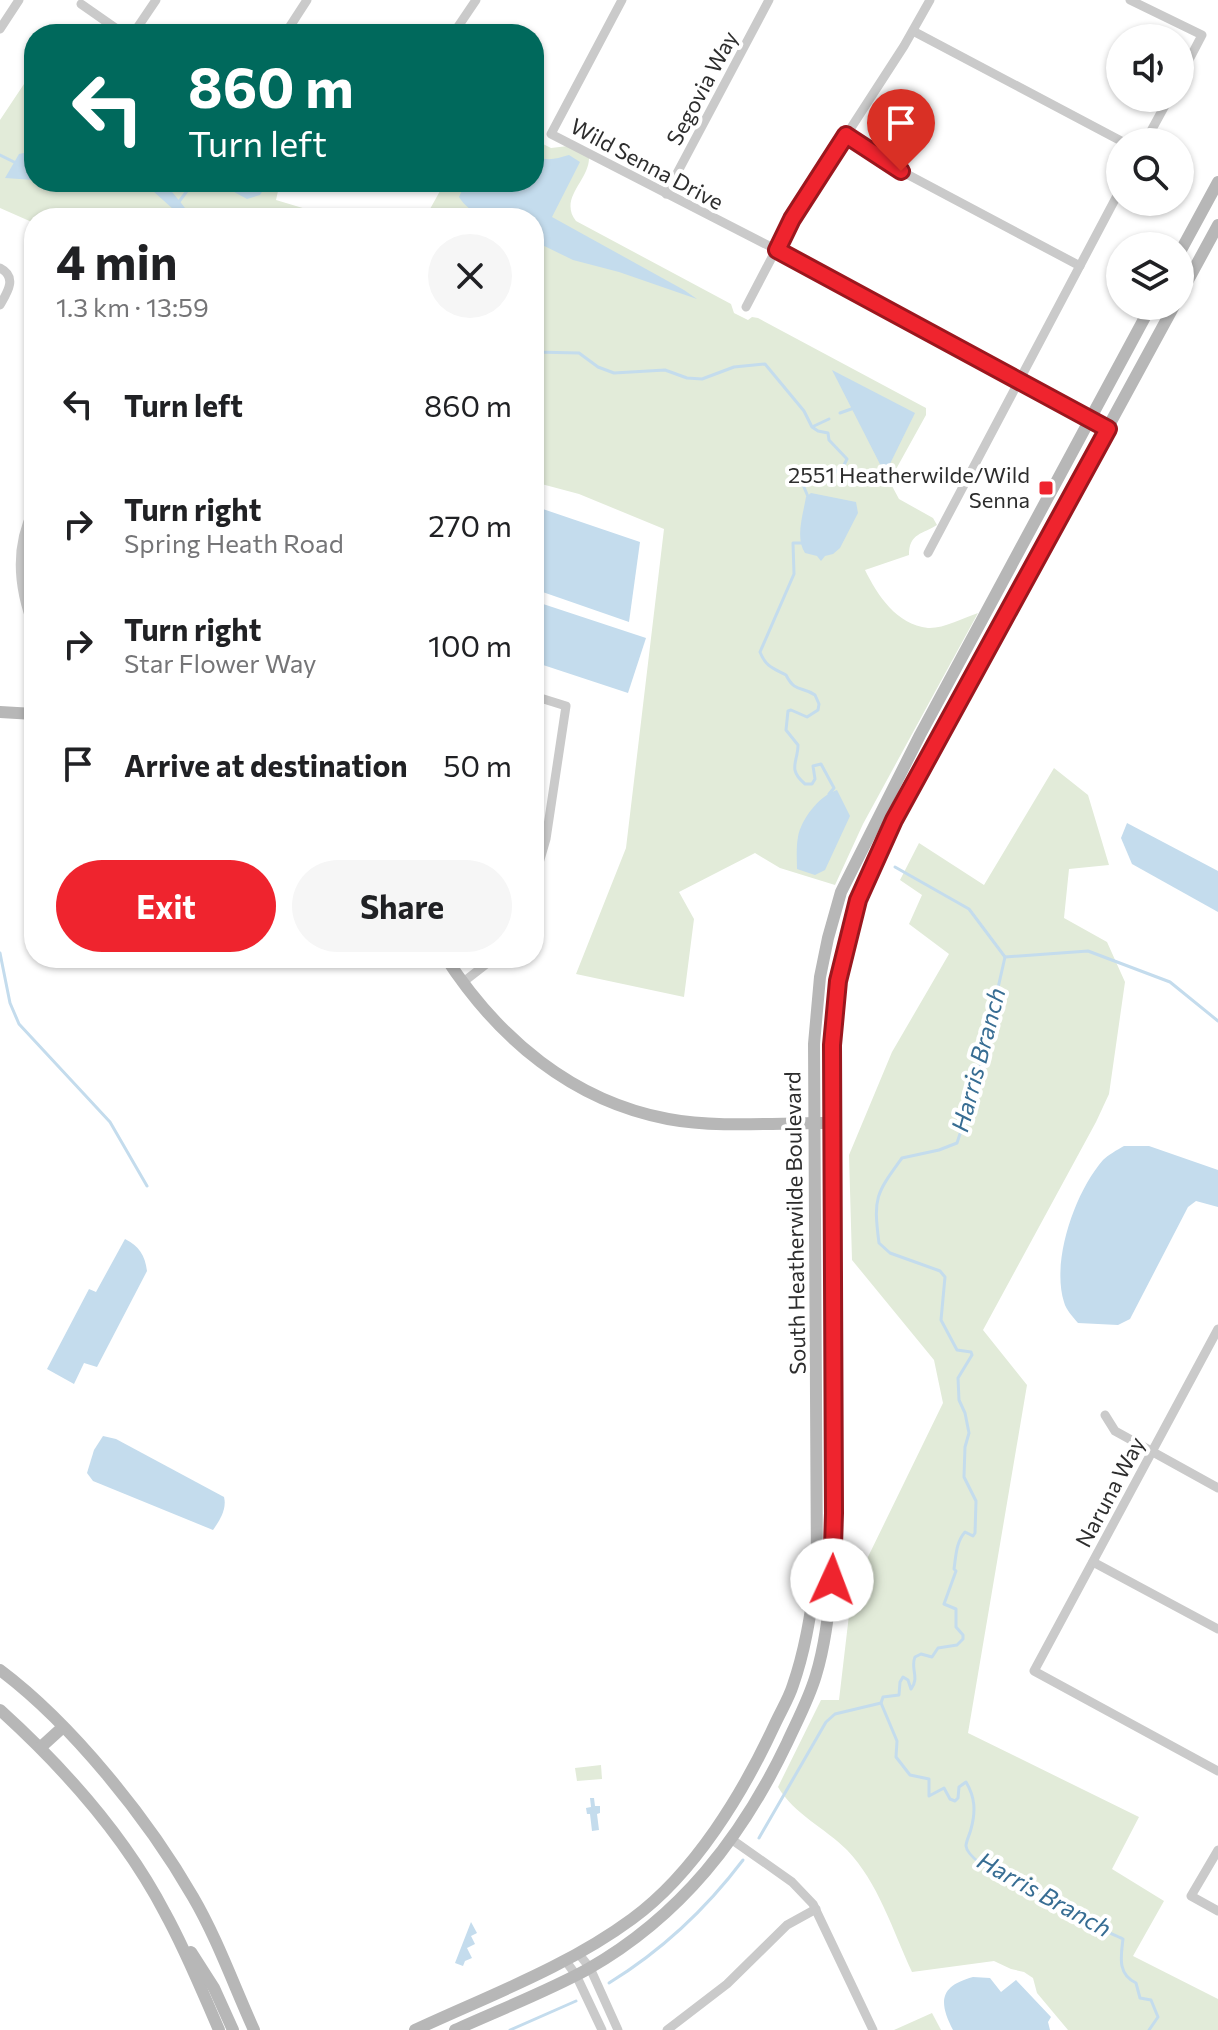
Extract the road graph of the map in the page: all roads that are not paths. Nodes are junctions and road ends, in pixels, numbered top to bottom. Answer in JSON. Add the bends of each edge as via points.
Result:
{"nodes":[{"id":1,"x":19,"y":0,"type":"edge"},
{"id":2,"x":156,"y":0,"type":"edge"},
{"id":3,"x":307,"y":0,"type":"edge"},
{"id":4,"x":476,"y":0,"type":"edge"},
{"id":5,"x":622,"y":0,"type":"edge"},
{"id":6,"x":769,"y":0,"type":"edge"},
{"id":7,"x":930,"y":0,"type":"edge"},
{"id":8,"x":1130,"y":0,"type":"edge"},
{"id":9,"x":81,"y":4,"type":"dead end"},
{"id":10,"x":110,"y":24,"type":"edge"},
{"id":11,"x":140,"y":24,"type":"edge"},
{"id":12,"x":291,"y":24,"type":"edge"},
{"id":13,"x":460,"y":24,"type":"edge"},
{"id":14,"x":1179,"y":24,"type":"edge"},
{"id":15,"x":0,"y":29,"type":"edge"},
{"id":16,"x":913,"y":31,"type":"junction"},
{"id":17,"x":1194,"y":31,"type":"edge"},
{"id":18,"x":1194,"y":50,"type":"edge"},
{"id":19,"x":1106,"y":133,"type":"edge"},
{"id":20,"x":846,"y":135,"type":"junction"},
{"id":21,"x":1218,"y":182,"type":"edge"},
{"id":22,"x":666,"y":194,"type":"junction"},
{"id":23,"x":1106,"y":216,"type":"edge"},
{"id":24,"x":1218,"y":225,"type":"edge"},
{"id":25,"x":1191,"y":232,"type":"edge"},
{"id":26,"x":777,"y":250,"type":"junction"},
{"id":27,"x":1080,"y":266,"type":"junction"},
{"id":28,"x":0,"y":268,"type":"edge"},
{"id":29,"x":1194,"y":269,"type":"edge"},
{"id":30,"x":0,"y":305,"type":"edge"},
{"id":31,"x":746,"y":307,"type":"dead end"},
{"id":32,"x":1143,"y":320,"type":"edge"},
{"id":33,"x":1166,"y":320,"type":"edge"},
{"id":34,"x":1019,"y":382,"type":"junction"},
{"id":35,"x":1090,"y":419,"type":"junction"},
{"id":36,"x":1108,"y":429,"type":"junction"},
{"id":37,"x":928,"y":553,"type":"dead end"},
{"id":38,"x":24,"y":554,"type":"edge"},
{"id":39,"x":24,"y":600,"type":"edge"},
{"id":40,"x":544,"y":699,"type":"edge"},
{"id":41,"x":0,"y":712,"type":"edge"},
{"id":42,"x":24,"y":713,"type":"edge"},
{"id":43,"x":920,"y":735,"type":"junction"},
{"id":44,"x":937,"y":746,"type":"junction"},
{"id":45,"x":544,"y":837,"type":"edge"},
{"id":46,"x":452,"y":968,"type":"edge"},
{"id":47,"x":481,"y":968,"type":"edge"},
{"id":48,"x":462,"y":983,"type":"junction"},
{"id":49,"x":814,"y":1123,"type":"junction"},
{"id":50,"x":833,"y":1123,"type":"junction"},
{"id":51,"x":1218,"y":1329,"type":"edge"},
{"id":52,"x":1214,"y":1344,"type":"edge"},
{"id":53,"x":1105,"y":1415,"type":"dead end"},
{"id":54,"x":1152,"y":1452,"type":"junction"},
{"id":55,"x":1218,"y":1488,"type":"edge"},
{"id":56,"x":818,"y":1513,"type":"junction"},
{"id":57,"x":834,"y":1513,"type":"junction"},
{"id":58,"x":1093,"y":1562,"type":"junction"},
{"id":59,"x":1218,"y":1629,"type":"edge"},
{"id":60,"x":0,"y":1670,"type":"edge"},
{"id":61,"x":0,"y":1710,"type":"edge"},
{"id":62,"x":63,"y":1727,"type":"junction"},
{"id":63,"x":41,"y":1747,"type":"junction"},
{"id":64,"x":1218,"y":1771,"type":"edge"},
{"id":65,"x":731,"y":1839,"type":"junction"},
{"id":66,"x":1218,"y":1850,"type":"edge"},
{"id":67,"x":816,"y":1909,"type":"junction"},
{"id":68,"x":1218,"y":1911,"type":"edge"},
{"id":69,"x":165,"y":1912,"type":"junction"},
{"id":70,"x":578,"y":1953,"type":"junction"},
{"id":71,"x":565,"y":1960,"type":"junction"},
{"id":72,"x":590,"y":1968,"type":"junction"},
{"id":73,"x":576,"y":1975,"type":"junction"},
{"id":74,"x":219,"y":2030,"type":"edge"},
{"id":75,"x":233,"y":2030,"type":"edge"},
{"id":76,"x":254,"y":2030,"type":"edge"},
{"id":77,"x":415,"y":2030,"type":"edge"},
{"id":78,"x":455,"y":2030,"type":"edge"},
{"id":79,"x":602,"y":2030,"type":"edge"},
{"id":80,"x":618,"y":2030,"type":"edge"},
{"id":81,"x":667,"y":2030,"type":"edge"},
{"id":82,"x":873,"y":2030,"type":"edge"}],
"edges":[{"from":1,"to":15,"type":"street"},
{"from":2,"to":11,"type":"street"},
{"from":3,"to":12,"type":"street"},
{"from":4,"to":13,"type":"street"},
{"from":5,"to":22,"type":"street","name":"Wild Senna Drive","via":[[551,134]]},
{"from":6,"to":22,"type":"street","name":"Segovia Way"},
{"from":7,"to":16,"type":"street"},
{"from":8,"to":14,"type":"street"},
{"from":9,"to":10,"type":"street"},
{"from":16,"to":19,"type":"street"},
{"from":16,"to":20,"type":"street"},
{"from":17,"to":18,"type":"street","via":[[1202,35]]},
{"from":20,"to":26,"type":"street"},
{"from":20,"to":27,"type":"street","via":[[901,171]]},
{"from":21,"to":25,"type":"main road"},
{"from":22,"to":26,"type":"street","name":"Wild Senna Drive"},
{"from":23,"to":27,"type":"street"},
{"from":24,"to":29,"type":"main road"},
{"from":26,"to":31,"type":"street"},
{"from":26,"to":34,"type":"street","name":"Wild Senna Drive"},
{"from":27,"to":34,"type":"street"},
{"from":28,"to":30,"type":"street","via":[[6,270],[11,286]]},
{"from":32,"to":35,"type":"main road","name":"South Heatherwilde Boulevard"},
{"from":33,"to":36,"type":"main road","name":"South Heatherwilde Boulevard"},
{"from":34,"to":35,"type":"street","name":"Wild Senna Drive"},
{"from":34,"to":37,"type":"street"},
{"from":35,"to":36,"type":"street","name":"Wild Senna Drive"},
{"from":35,"to":43,"type":"main road","name":"South Heatherwilde Boulevard"},
{"from":36,"to":44,"type":"main road","name":"South Heatherwilde Boulevard"},
{"from":38,"to":39,"type":"street","via":[[19,575]]},
{"from":40,"to":45,"type":"street","via":[[566,706]]},
{"from":41,"to":42,"type":"main road"},
{"from":43,"to":44,"type":"main road"},
{"from":43,"to":49,"type":"main road","name":"South Heatherwilde Boulevard","via":[[841,892],[828,938],[814,1044]]},
{"from":44,"to":50,"type":"main road","name":"South Heatherwilde Boulevard","via":[[894,820],[845,943],[832,1045]]},
{"from":46,"to":48,"type":"main road"},
{"from":47,"to":48,"type":"street"},
{"from":48,"to":49,"type":"main road","via":[[508,1037],[545,1067],[577,1088],[625,1108],[690,1122]]},
{"from":49,"to":50,"type":"main road"},
{"from":49,"to":56,"type":"main road","name":"South Heatherwilde Boulevard"},
{"from":50,"to":57,"type":"main road","name":"South Heatherwilde Boulevard"},
{"from":51,"to":52,"type":"street","name":"Naruna Way"},
{"from":52,"to":54,"type":"street","name":"Naruna Way"},
{"from":53,"to":54,"type":"street","via":[[1115,1431]]},
{"from":54,"to":55,"type":"street"},
{"from":54,"to":58,"type":"street","name":"Naruna Way"},
{"from":56,"to":57,"type":"main road"},
{"from":56,"to":70,"type":"main road","name":"South Heatherwilde Boulevard","via":[[808,1631],[793,1687],[764,1748],[733,1804],[666,1888],[633,1918]]},
{"from":57,"to":65,"type":"main road","name":"South Heatherwilde Boulevard","via":[[833,1573],[816,1675],[778,1761]]},
{"from":58,"to":59,"type":"street"},
{"from":58,"to":64,"type":"street","name":"Naruna Way","via":[[1034,1671]]},
{"from":60,"to":62,"type":"main road"},
{"from":61,"to":63,"type":"main road"},
{"from":62,"to":63,"type":"main road"},
{"from":62,"to":76,"type":"main road","via":[[137,1811],[194,1898]]},
{"from":63,"to":69,"type":"main road","via":[[120,1840]]},
{"from":65,"to":67,"type":"street","via":[[792,1882]]},
{"from":65,"to":72,"type":"main road","name":"South Heatherwilde Boulevard","via":[[679,1900]]},
{"from":66,"to":68,"type":"street","via":[[1191,1896]]},
{"from":67,"to":81,"type":"street","via":[[787,1925],[743,1969]]},
{"from":67,"to":82,"type":"street"},
{"from":69,"to":74,"type":"main road"},
{"from":69,"to":75,"type":"main road","via":[[214,1988]]},
{"from":70,"to":71,"type":"main road","name":"South Heatherwilde Boulevard"},
{"from":70,"to":72,"type":"street"},
{"from":71,"to":73,"type":"street"},
{"from":71,"to":77,"type":"main road","name":"South Heatherwilde Boulevard"},
{"from":72,"to":73,"type":"main road","name":"South Heatherwilde Boulevard"},
{"from":72,"to":80,"type":"street"},
{"from":73,"to":78,"type":"main road","name":"South Heatherwilde Boulevard"},
{"from":73,"to":79,"type":"street"}]}
